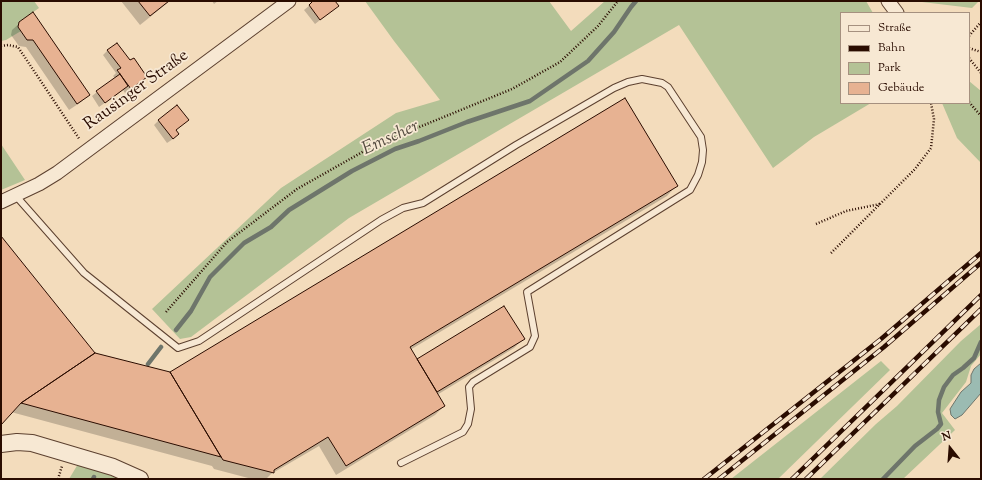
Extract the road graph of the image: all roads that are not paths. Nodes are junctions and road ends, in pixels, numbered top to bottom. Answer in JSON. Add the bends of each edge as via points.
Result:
{"nodes":[{"id":1,"x":289,"y":1,"type":"edge"},
{"id":2,"x":888,"y":1,"type":"edge"},
{"id":3,"x":896,"y":12,"type":"edge"},
{"id":4,"x":16,"y":196,"type":"junction"},
{"id":5,"x":1,"y":202,"type":"edge"},
{"id":6,"x":1,"y":444,"type":"edge"},
{"id":7,"x":401,"y":463,"type":"dead end"},
{"id":8,"x":140,"y":479,"type":"edge"}],
"edges":[{"from":1,"to":4,"type":"street","name":"Rausinger Straße","via":[[87,150],[39,184]]},
{"from":2,"to":3,"type":"street"},
{"from":4,"to":5,"type":"street","name":"Rausinger Straße"},
{"from":4,"to":7,"type":"lane","via":[[84,273],[178,348],[199,341],[381,220],[403,208],[423,203],[614,88],[642,79],[662,83],[668,87],[701,137],[702,162],[690,190],[527,292],[535,336],[530,348],[473,382],[469,387],[471,409],[468,424],[463,432]]},
{"from":6,"to":8,"type":"street","via":[[32,443],[113,467]]}]}
